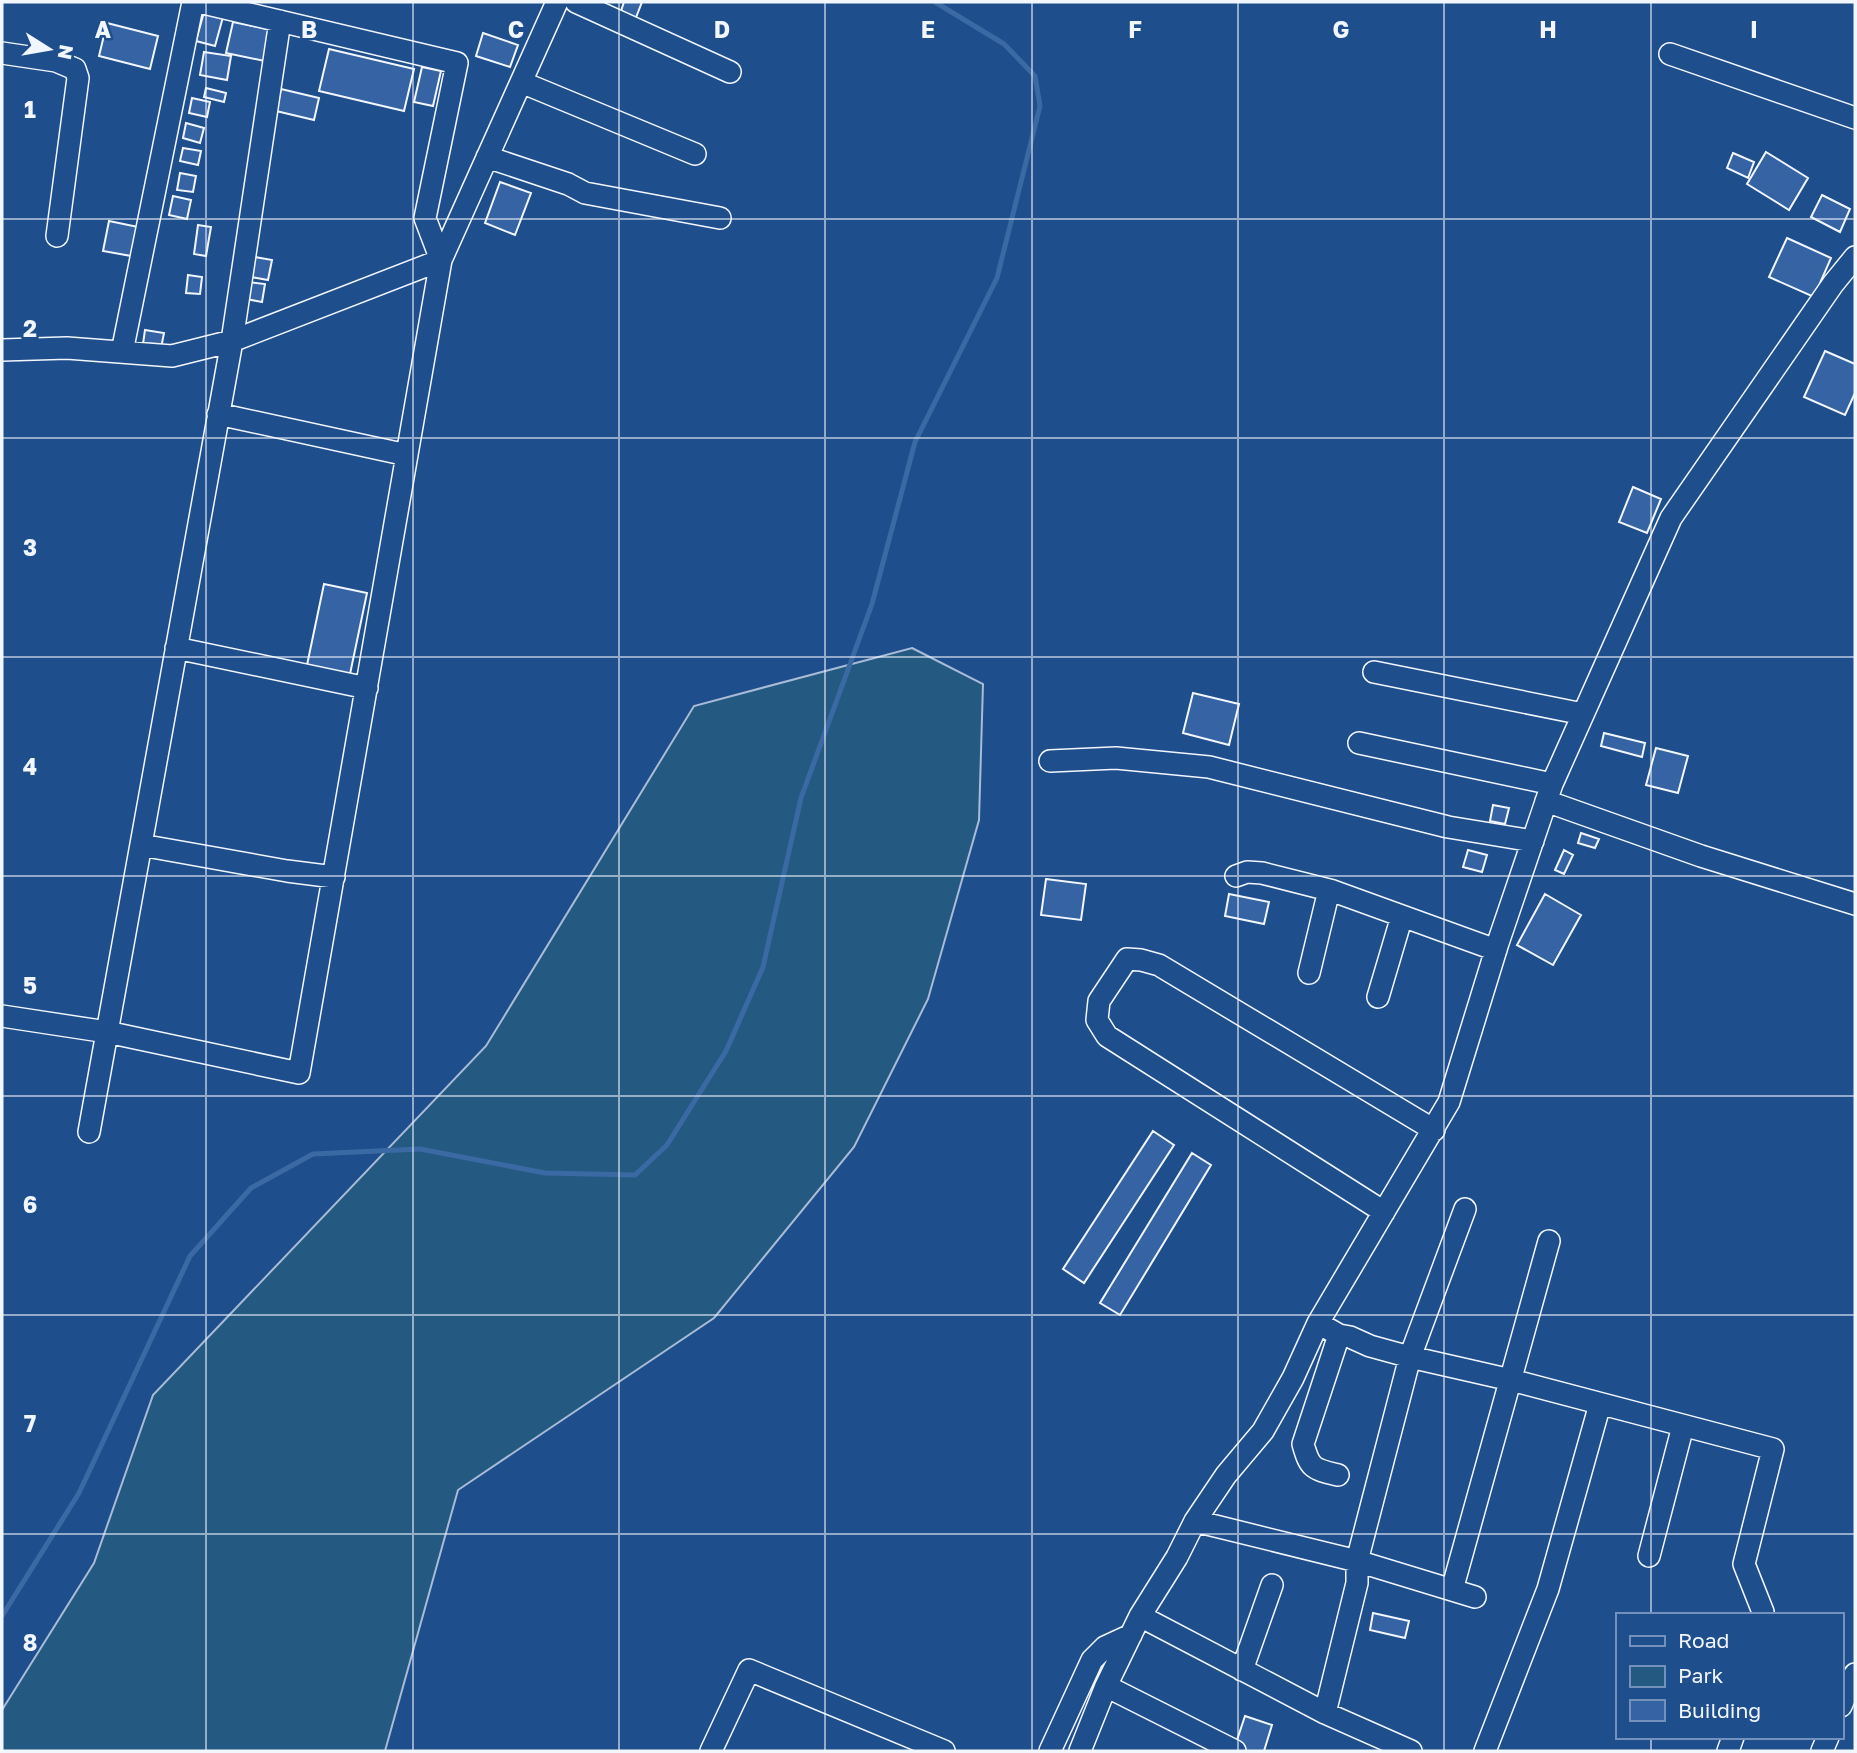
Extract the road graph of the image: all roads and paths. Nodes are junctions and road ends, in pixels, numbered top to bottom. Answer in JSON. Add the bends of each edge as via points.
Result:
{"nodes":[{"id":1,"x":193,"y":2,"type":"edge"},
{"id":2,"x":199,"y":2,"type":"edge"},
{"id":3,"x":557,"y":2,"type":"edge"},
{"id":4,"x":576,"y":2,"type":"edge"},
{"id":5,"x":279,"y":21,"type":"junction"},
{"id":6,"x":2,"y":53,"type":"edge"},
{"id":7,"x":1670,"y":54,"type":"dead end"},
{"id":8,"x":730,"y":72,"type":"dead end"},
{"id":9,"x":521,"y":82,"type":"junction"},
{"id":10,"x":1855,"y":118,"type":"edge"},
{"id":11,"x":695,"y":154,"type":"dead end"},
{"id":12,"x":487,"y":157,"type":"junction"},
{"id":13,"x":720,"y":218,"type":"dead end"},
{"id":14,"x":57,"y":236,"type":"dead end"},
{"id":15,"x":1855,"y":257,"type":"edge"},
{"id":16,"x":441,"y":260,"type":"junction"},
{"id":17,"x":232,"y":341,"type":"junction"},
{"id":18,"x":2,"y":350,"type":"edge"},
{"id":19,"x":122,"y":352,"type":"junction"},
{"id":20,"x":218,"y":414,"type":"junction"},
{"id":21,"x":407,"y":455,"type":"junction"},
{"id":22,"x":176,"y":648,"type":"junction"},
{"id":23,"x":1374,"y":672,"type":"dead end"},
{"id":24,"x":367,"y":688,"type":"junction"},
{"id":25,"x":1583,"y":714,"type":"junction"},
{"id":26,"x":1359,"y":743,"type":"dead end"},
{"id":27,"x":1050,"y":761,"type":"dead end"},
{"id":28,"x":1549,"y":793,"type":"junction"},
{"id":29,"x":1533,"y":841,"type":"junction"},
{"id":30,"x":141,"y":845,"type":"junction"},
{"id":31,"x":1236,"y":876,"type":"dead end"},
{"id":32,"x":334,"y":877,"type":"junction"},
{"id":33,"x":1329,"y":890,"type":"junction"},
{"id":34,"x":1855,"y":904,"type":"edge"},
{"id":35,"x":1402,"y":916,"type":"junction"},
{"id":36,"x":1496,"y":950,"type":"junction"},
{"id":37,"x":1309,"y":973,"type":"dead end"},
{"id":38,"x":1378,"y":997,"type":"dead end"},
{"id":39,"x":2,"y":1016,"type":"edge"},
{"id":40,"x":107,"y":1032,"type":"junction"},
{"id":41,"x":1434,"y":1130,"type":"junction"},
{"id":42,"x":89,"y":1132,"type":"dead end"},
{"id":43,"x":1465,"y":1209,"type":"dead end"},
{"id":44,"x":1384,"y":1212,"type":"junction"},
{"id":45,"x":1549,"y":1241,"type":"dead end"},
{"id":46,"x":1318,"y":1323,"type":"junction"},
{"id":47,"x":1339,"y":1335,"type":"junction"},
{"id":48,"x":1410,"y":1357,"type":"junction"},
{"id":49,"x":1511,"y":1380,"type":"junction"},
{"id":50,"x":1600,"y":1404,"type":"junction"},
{"id":51,"x":1683,"y":1426,"type":"junction"},
{"id":52,"x":1338,"y":1475,"type":"dead end"},
{"id":53,"x":1195,"y":1521,"type":"junction"},
{"id":54,"x":1649,"y":1556,"type":"dead end"},
{"id":55,"x":1357,"y":1561,"type":"junction"},
{"id":56,"x":1272,"y":1585,"type":"dead end"},
{"id":57,"x":1452,"y":1590,"type":"junction"},
{"id":58,"x":1475,"y":1597,"type":"dead end"},
{"id":59,"x":1763,"y":1613,"type":"edge"},
{"id":60,"x":1140,"y":1616,"type":"junction"},
{"id":61,"x":1131,"y":1635,"type":"junction"},
{"id":62,"x":1242,"y":1670,"type":"junction"},
{"id":63,"x":1855,"y":1674,"type":"edge"},
{"id":64,"x":1106,"y":1686,"type":"junction"},
{"id":65,"x":1843,"y":1701,"type":"edge"},
{"id":66,"x":1325,"y":1713,"type":"junction"},
{"id":67,"x":711,"y":1751,"type":"edge"},
{"id":68,"x":944,"y":1751,"type":"edge"},
{"id":69,"x":1050,"y":1751,"type":"edge"},
{"id":70,"x":1080,"y":1751,"type":"edge"},
{"id":71,"x":1235,"y":1751,"type":"edge"},
{"id":72,"x":1411,"y":1751,"type":"edge"},
{"id":73,"x":1485,"y":1751,"type":"edge"}],
"edges":[{"from":1,"to":19,"type":"street"},
{"from":2,"to":5,"type":"street"},
{"from":3,"to":9,"type":"street"},
{"from":4,"to":8,"type":"street"},
{"from":5,"to":16,"type":"street","via":[[457,63],[425,218]]},
{"from":5,"to":17,"type":"street"},
{"from":6,"to":14,"type":"street","via":[[55,61],[75,69],[78,78]]},
{"from":7,"to":10,"type":"street"},
{"from":9,"to":11,"type":"street"},
{"from":9,"to":12,"type":"street"},
{"from":12,"to":13,"type":"street","via":[[585,193]]},
{"from":12,"to":16,"type":"street"},
{"from":15,"to":25,"type":"street","via":[[1671,519]]},
{"from":16,"to":17,"type":"street"},
{"from":16,"to":21,"type":"street"},
{"from":17,"to":19,"type":"street","via":[[172,356]]},
{"from":17,"to":20,"type":"street"},
{"from":18,"to":19,"type":"street"},
{"from":20,"to":21,"type":"street"},
{"from":20,"to":22,"type":"street"},
{"from":21,"to":24,"type":"street"},
{"from":22,"to":24,"type":"street"},
{"from":22,"to":30,"type":"street"},
{"from":23,"to":25,"type":"street"},
{"from":24,"to":32,"type":"street"},
{"from":25,"to":28,"type":"street"},
{"from":26,"to":28,"type":"street"},
{"from":27,"to":29,"type":"street","via":[[1116,758],[1209,767],[1448,827]]},
{"from":28,"to":29,"type":"street"},
{"from":28,"to":34,"type":"street","via":[[1701,856]]},
{"from":29,"to":36,"type":"street"},
{"from":30,"to":32,"type":"street"},
{"from":30,"to":40,"type":"street"},
{"from":31,"to":33,"type":"street","via":[[1262,873]]},
{"from":32,"to":40,"type":"street","via":[[299,1073]]},
{"from":33,"to":35,"type":"street"},
{"from":33,"to":37,"type":"street"},
{"from":35,"to":36,"type":"street"},
{"from":35,"to":38,"type":"street"},
{"from":36,"to":41,"type":"street","via":[[1449,1102]]},
{"from":39,"to":40,"type":"street"},
{"from":40,"to":42,"type":"street"},
{"from":41,"to":44,"type":"street"},
{"from":41,"to":44,"type":"street","via":[[1158,965],[1127,959],[1099,1000],[1097,1020],[1107,1036]]},
{"from":43,"to":48,"type":"street"},
{"from":44,"to":46,"type":"street"},
{"from":45,"to":49,"type":"street"},
{"from":46,"to":47,"type":"street"},
{"from":46,"to":53,"type":"street","via":[[1263,1431]]},
{"from":47,"to":48,"type":"street"},
{"from":47,"to":52,"type":"street","via":[[1303,1444],[1308,1462]]},
{"from":48,"to":49,"type":"street"},
{"from":48,"to":55,"type":"street"},
{"from":49,"to":50,"type":"street"},
{"from":49,"to":57,"type":"street"},
{"from":50,"to":51,"type":"street"},
{"from":50,"to":73,"type":"street","via":[[1548,1589]]},
{"from":51,"to":54,"type":"street"},
{"from":51,"to":59,"type":"street","via":[[1773,1450],[1744,1564]]},
{"from":53,"to":55,"type":"street"},
{"from":53,"to":60,"type":"street"},
{"from":55,"to":57,"type":"street"},
{"from":55,"to":66,"type":"street","via":[[1357,1583]]},
{"from":56,"to":62,"type":"street"},
{"from":57,"to":58,"type":"street"},
{"from":60,"to":61,"type":"street"},
{"from":60,"to":62,"type":"street"},
{"from":61,"to":64,"type":"street"},
{"from":61,"to":69,"type":"street","via":[[1105,1647],[1092,1660]]},
{"from":62,"to":66,"type":"street"},
{"from":63,"to":65,"type":"street"},
{"from":64,"to":70,"type":"street"},
{"from":64,"to":71,"type":"street"},
{"from":66,"to":72,"type":"street"},
{"from":67,"to":68,"type":"street","via":[[749,1670]]}]}
